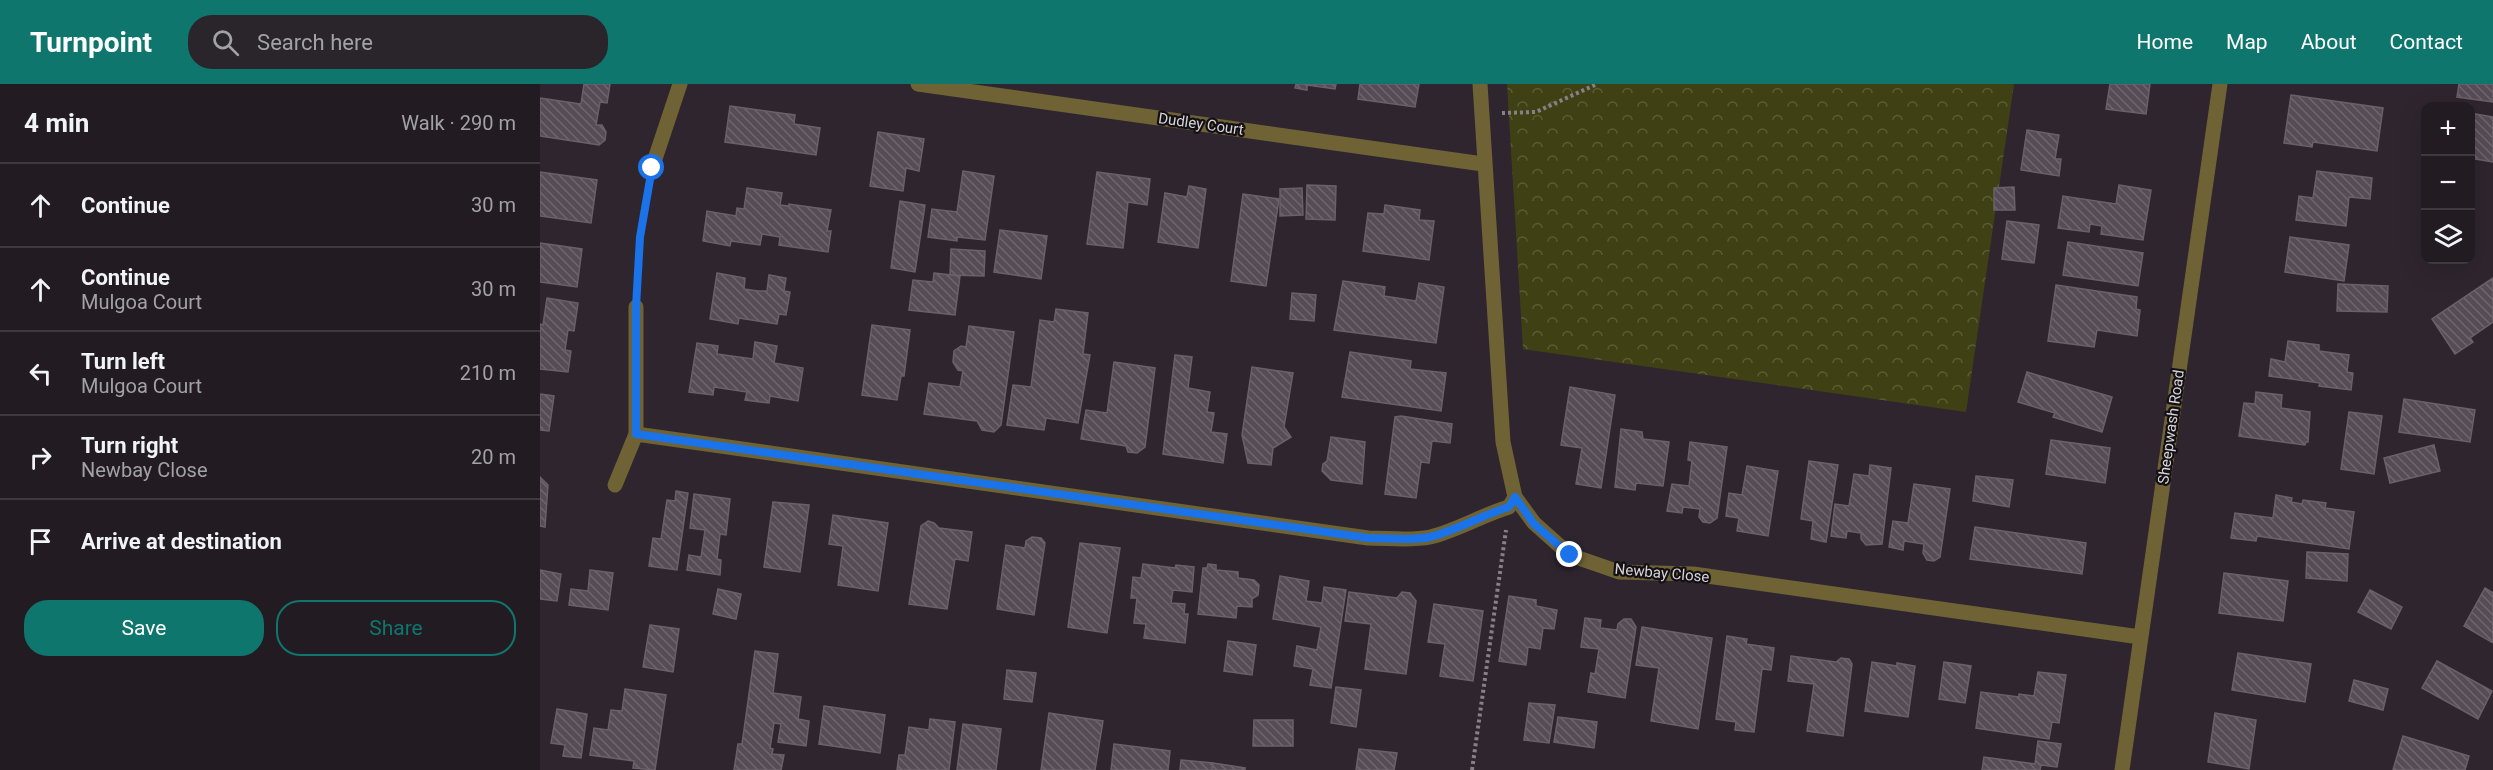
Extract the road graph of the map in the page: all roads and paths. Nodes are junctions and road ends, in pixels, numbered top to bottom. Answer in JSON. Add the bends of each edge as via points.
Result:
{"nodes":[{"id":1,"x":680,"y":84,"type":"edge"},
{"id":2,"x":918,"y":84,"type":"edge"},
{"id":3,"x":1480,"y":84,"type":"edge"},
{"id":4,"x":1597,"y":84,"type":"edge"},
{"id":5,"x":2220,"y":84,"type":"edge"},
{"id":6,"x":1481,"y":114,"type":"junction"},
{"id":7,"x":1483,"y":164,"type":"junction"},
{"id":8,"x":652,"y":168,"type":"joint"},
{"id":9,"x":636,"y":307,"type":"joint"},
{"id":10,"x":636,"y":434,"type":"junction"},
{"id":11,"x":615,"y":486,"type":"dead end"},
{"id":12,"x":1512,"y":502,"type":"junction"},
{"id":13,"x":2140,"y":637,"type":"junction"},
{"id":14,"x":1472,"y":770,"type":"edge"},
{"id":15,"x":2122,"y":770,"type":"edge"}],
"edges":[{"from":1,"to":8,"type":"street"},
{"from":2,"to":7,"type":"street","name":"Dudley Court"},
{"from":3,"to":6,"type":"street","name":"Newbay Close"},
{"from":4,"to":6,"type":"path","via":[[1536,112]]},
{"from":5,"to":13,"type":"street","name":"Sheepwash Road"},
{"from":6,"to":7,"type":"street","name":"Newbay Close"},
{"from":7,"to":12,"type":"street","name":"Newbay Close","via":[[1503,442]]},
{"from":8,"to":9,"type":"path","via":[[640,237]]},
{"from":9,"to":10,"type":"street"},
{"from":10,"to":11,"type":"street"},
{"from":10,"to":12,"type":"street","via":[[1368,538],[1428,538]]},
{"from":12,"to":13,"type":"street","name":"Newbay Close","via":[[1570,555],[1619,572],[1693,574]]},
{"from":12,"to":14,"type":"path"},
{"from":13,"to":15,"type":"street","name":"Sheepwash Road"}]}
